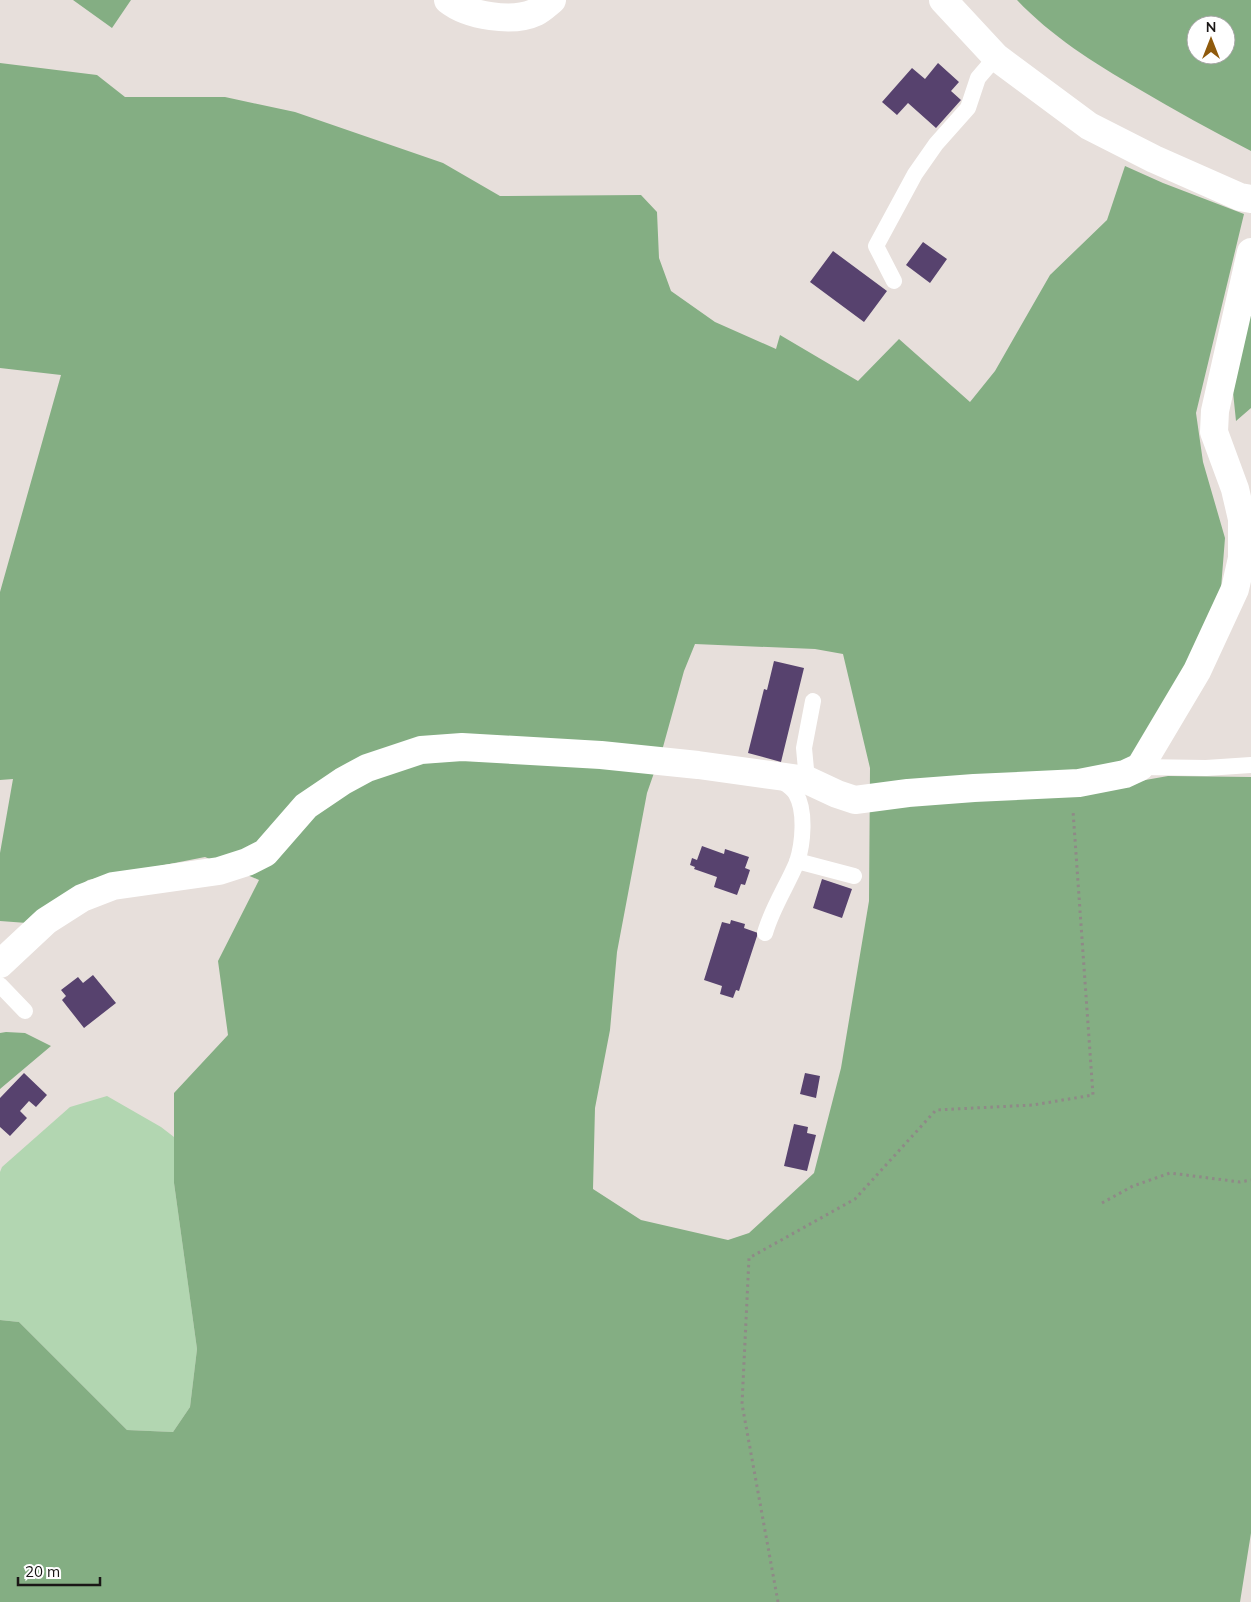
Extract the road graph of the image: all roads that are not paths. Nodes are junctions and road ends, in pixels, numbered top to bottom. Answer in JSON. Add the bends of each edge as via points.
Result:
{"nodes":[{"id":1,"x":448,"y":0,"type":"edge"},
{"id":2,"x":552,"y":0,"type":"edge"},
{"id":3,"x":943,"y":0,"type":"edge"},
{"id":4,"x":996,"y":57,"type":"junction"},
{"id":5,"x":1251,"y":199,"type":"edge"},
{"id":6,"x":1251,"y":252,"type":"edge"},
{"id":7,"x":894,"y":281,"type":"dead end"},
{"id":8,"x":813,"y":701,"type":"dead end"},
{"id":9,"x":1251,"y":765,"type":"edge"},
{"id":10,"x":1140,"y":767,"type":"junction"},
{"id":11,"x":775,"y":776,"type":"junction"},
{"id":12,"x":807,"y":780,"type":"junction"},
{"id":13,"x":797,"y":861,"type":"junction"},
{"id":14,"x":854,"y":876,"type":"dead end"},
{"id":15,"x":765,"y":933,"type":"dead end"},
{"id":16,"x":0,"y":964,"type":"edge"},
{"id":17,"x":0,"y":985,"type":"edge"},
{"id":18,"x":26,"y":1011,"type":"dead end"}],
"edges":[{"from":1,"to":2,"type":"street","via":[[480,14],[507,18],[536,12]]},
{"from":3,"to":4,"type":"street"},
{"from":4,"to":5,"type":"street","via":[[1089,126],[1154,159]]},
{"from":4,"to":7,"type":"lane","via":[[978,78],[968,108],[915,174],[876,246]]},
{"from":6,"to":10,"type":"street","via":[[1215,411],[1214,432],[1236,489],[1242,519],[1242,558],[1236,589],[1197,671]]},
{"from":8,"to":12,"type":"lane","via":[[804,748]]},
{"from":9,"to":10,"type":"lane"},
{"from":10,"to":12,"type":"street","via":[[1125,774],[1071,784],[974,788],[855,800]]},
{"from":11,"to":12,"type":"street"},
{"from":11,"to":13,"type":"lane","via":[[796,792],[801,807],[803,826]]},
{"from":11,"to":16,"type":"street","via":[[601,755],[462,747],[421,750],[367,768],[343,781],[306,806],[265,853],[247,862],[218,871],[113,886],[82,898],[46,921]]},
{"from":13,"to":14,"type":"lane"},
{"from":13,"to":15,"type":"lane"},
{"from":17,"to":18,"type":"lane"}]}
